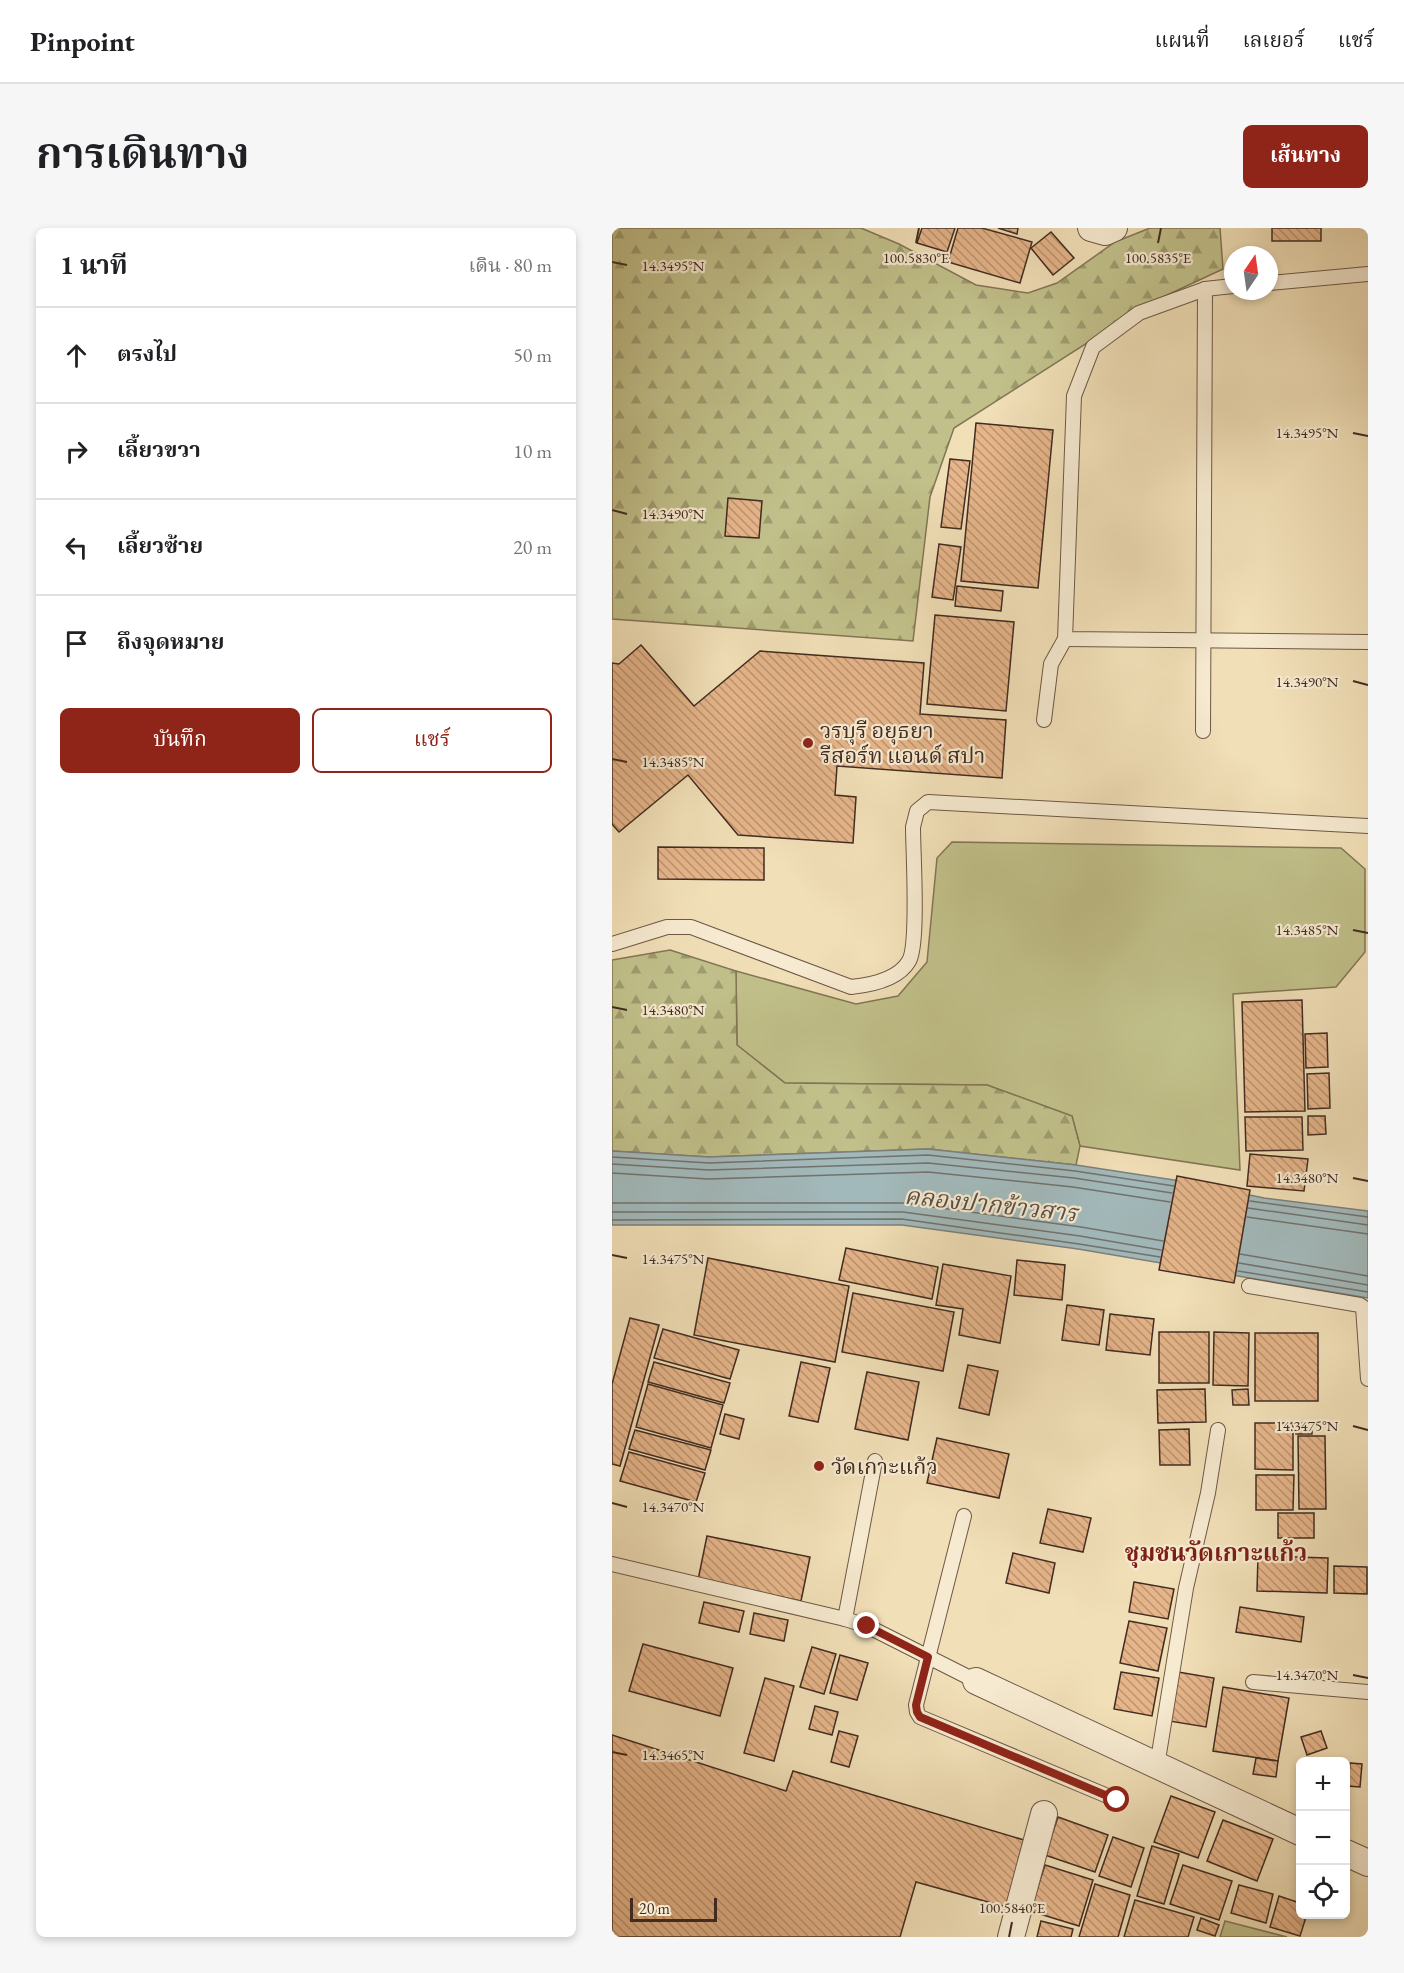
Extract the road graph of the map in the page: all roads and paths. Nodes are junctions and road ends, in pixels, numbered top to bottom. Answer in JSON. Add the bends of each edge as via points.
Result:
{"nodes":[{"id":1,"x":1091,"y":228,"type":"edge"},
{"id":2,"x":1114,"y":228,"type":"edge"},
{"id":3,"x":1368,"y":274,"type":"edge"},
{"id":4,"x":1278,"y":282,"type":"edge"},
{"id":5,"x":1224,"y":287,"type":"edge"},
{"id":6,"x":1205,"y":289,"type":"junction"},
{"id":7,"x":1065,"y":639,"type":"junction"},
{"id":8,"x":1204,"y":640,"type":"junction"},
{"id":9,"x":1368,"y":642,"type":"edge"},
{"id":10,"x":1044,"y":720,"type":"dead end"},
{"id":11,"x":1203,"y":731,"type":"dead end"},
{"id":12,"x":1368,"y":826,"type":"edge"},
{"id":13,"x":612,"y":944,"type":"edge"},
{"id":14,"x":1249,"y":1286,"type":"dead end"},
{"id":15,"x":1368,"y":1379,"type":"edge"},
{"id":16,"x":1218,"y":1430,"type":"dead end"},
{"id":17,"x":875,"y":1461,"type":"dead end"},
{"id":18,"x":964,"y":1516,"type":"dead end"},
{"id":19,"x":612,"y":1564,"type":"edge"},
{"id":20,"x":845,"y":1619,"type":"junction"},
{"id":21,"x":928,"y":1657,"type":"junction"},
{"id":22,"x":976,"y":1681,"type":"joint"},
{"id":23,"x":1253,"y":1682,"type":"dead end"},
{"id":24,"x":1368,"y":1692,"type":"edge"},
{"id":25,"x":1157,"y":1766,"type":"junction"},
{"id":26,"x":1117,"y":1800,"type":"dead end"},
{"id":27,"x":1044,"y":1814,"type":"dead end"},
{"id":28,"x":1296,"y":1830,"type":"edge"},
{"id":29,"x":1350,"y":1855,"type":"edge"},
{"id":30,"x":1368,"y":1863,"type":"edge"},
{"id":31,"x":1011,"y":1937,"type":"edge"}],
"edges":[{"from":1,"to":2,"type":"street","via":[[1105,232]]},
{"from":3,"to":4,"type":"lane"},
{"from":5,"to":6,"type":"lane"},
{"from":6,"to":7,"type":"lane","via":[[1139,313],[1093,347],[1074,396]]},
{"from":6,"to":8,"type":"lane"},
{"from":7,"to":8,"type":"lane"},
{"from":7,"to":10,"type":"lane","via":[[1051,664]]},
{"from":8,"to":9,"type":"lane"},
{"from":8,"to":11,"type":"lane"},
{"from":12,"to":13,"type":"lane","via":[[928,802],[917,811],[913,828],[914,943],[909,962],[871,985],[851,987],[691,927],[667,927]]},
{"from":14,"to":15,"type":"lane","via":[[1363,1307]]},
{"from":16,"to":25,"type":"lane","via":[[1186,1588]]},
{"from":17,"to":20,"type":"lane"},
{"from":18,"to":21,"type":"lane"},
{"from":19,"to":20,"type":"lane"},
{"from":20,"to":21,"type":"lane"},
{"from":21,"to":22,"type":"lane"},
{"from":21,"to":26,"type":"lane","via":[[916,1705],[920,1717]]},
{"from":22,"to":25,"type":"street"},
{"from":23,"to":24,"type":"lane"},
{"from":25,"to":28,"type":"street"},
{"from":27,"to":31,"type":"street"},
{"from":29,"to":30,"type":"street"}]}
